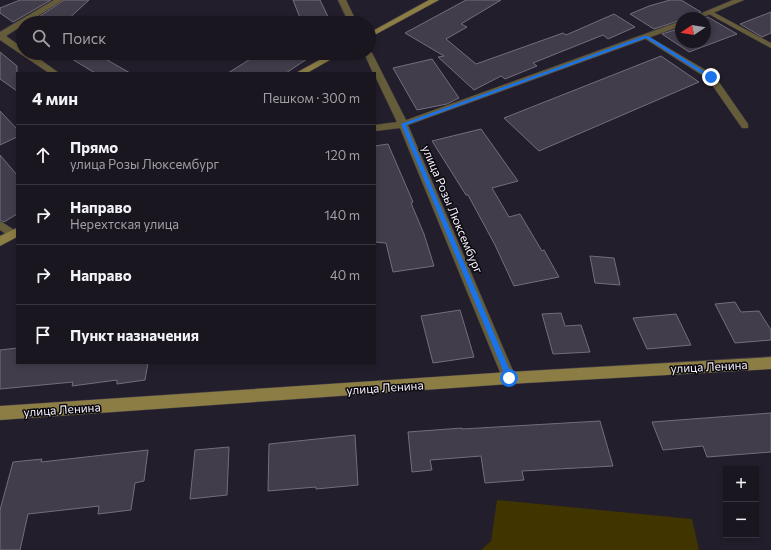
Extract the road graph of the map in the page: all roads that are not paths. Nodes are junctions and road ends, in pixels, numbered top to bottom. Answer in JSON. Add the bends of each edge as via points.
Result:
{"nodes":[{"id":1,"x":58,"y":0,"type":"edge"},
{"id":2,"x":342,"y":0,"type":"edge"},
{"id":3,"x":435,"y":0,"type":"edge"},
{"id":4,"x":740,"y":0,"type":"edge"},
{"id":5,"x":709,"y":12,"type":"edge"},
{"id":6,"x":711,"y":13,"type":"edge"},
{"id":7,"x":32,"y":16,"type":"edge"},
{"id":8,"x":350,"y":16,"type":"edge"},
{"id":9,"x":675,"y":25,"type":"edge"},
{"id":10,"x":16,"y":26,"type":"edge"},
{"id":11,"x":376,"y":32,"type":"edge"},
{"id":12,"x":0,"y":36,"type":"edge"},
{"id":13,"x":646,"y":37,"type":"junction"},
{"id":14,"x":771,"y":46,"type":"edge"},
{"id":15,"x":16,"y":47,"type":"edge"},
{"id":16,"x":36,"y":60,"type":"edge"},
{"id":17,"x":325,"y":60,"type":"edge"},
{"id":18,"x":371,"y":60,"type":"edge"},
{"id":19,"x":54,"y":72,"type":"edge"},
{"id":20,"x":302,"y":72,"type":"edge"},
{"id":21,"x":403,"y":124,"type":"junction"},
{"id":22,"x":745,"y":126,"type":"dead end"},
{"id":23,"x":376,"y":128,"type":"edge"},
{"id":24,"x":0,"y":225,"type":"edge"},
{"id":25,"x":15,"y":233,"type":"edge"},
{"id":26,"x":0,"y":242,"type":"edge"},
{"id":27,"x":771,"y":363,"type":"edge"},
{"id":28,"x":509,"y":378,"type":"junction"},
{"id":29,"x":0,"y":413,"type":"edge"}],
"edges":[{"from":1,"to":7,"type":"street"},
{"from":2,"to":8,"type":"street"},
{"from":3,"to":11,"type":"main road"},
{"from":4,"to":5,"type":"street"},
{"from":6,"to":14,"type":"lane"},
{"from":9,"to":13,"type":"street"},
{"from":10,"to":12,"type":"street"},
{"from":12,"to":15,"type":"street"},
{"from":13,"to":21,"type":"street"},
{"from":13,"to":22,"type":"lane","via":[[711,77]]},
{"from":16,"to":19,"type":"street"},
{"from":17,"to":20,"type":"main road"},
{"from":18,"to":21,"type":"street","name":"улица Розы Люксембург"},
{"from":21,"to":23,"type":"street"},
{"from":21,"to":28,"type":"street","name":"улица Розы Люксембург"},
{"from":24,"to":25,"type":"lane"},
{"from":25,"to":26,"type":"main road"},
{"from":27,"to":28,"type":"main road","name":"улица Ленина"},
{"from":28,"to":29,"type":"main road","name":"улица Ленина"}]}
